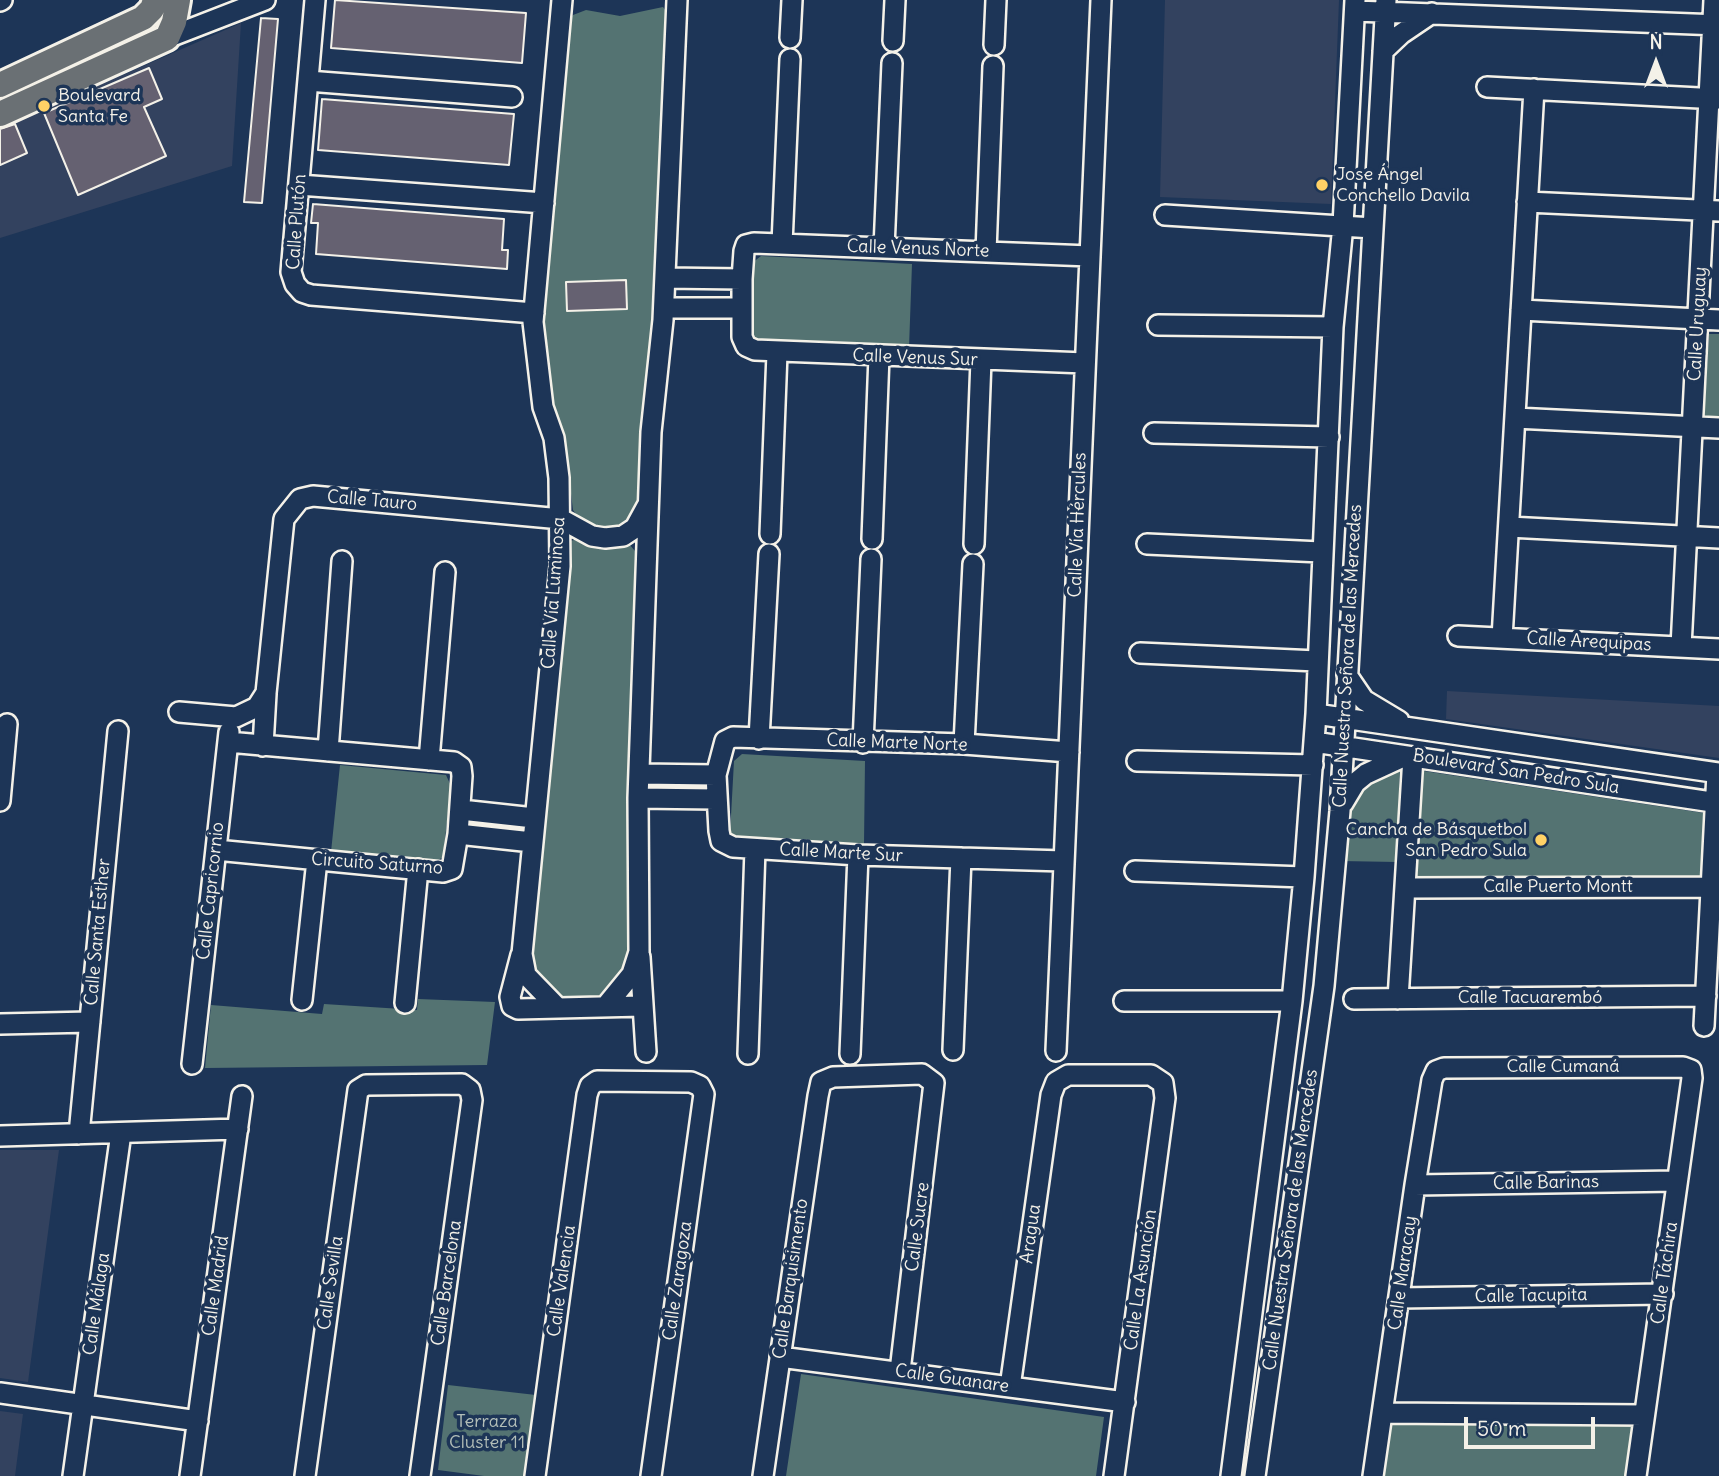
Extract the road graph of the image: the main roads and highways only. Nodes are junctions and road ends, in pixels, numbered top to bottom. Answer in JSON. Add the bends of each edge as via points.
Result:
{"nodes":[{"id":1,"x":175,"y":1,"type":"edge"},
{"id":2,"x":0,"y":85,"type":"edge"},
{"id":3,"x":0,"y":114,"type":"edge"}],
"edges":[{"from":1,"to":2,"type":"main road"},
{"from":1,"to":3,"type":"main road","via":[[167,38]]}]}
